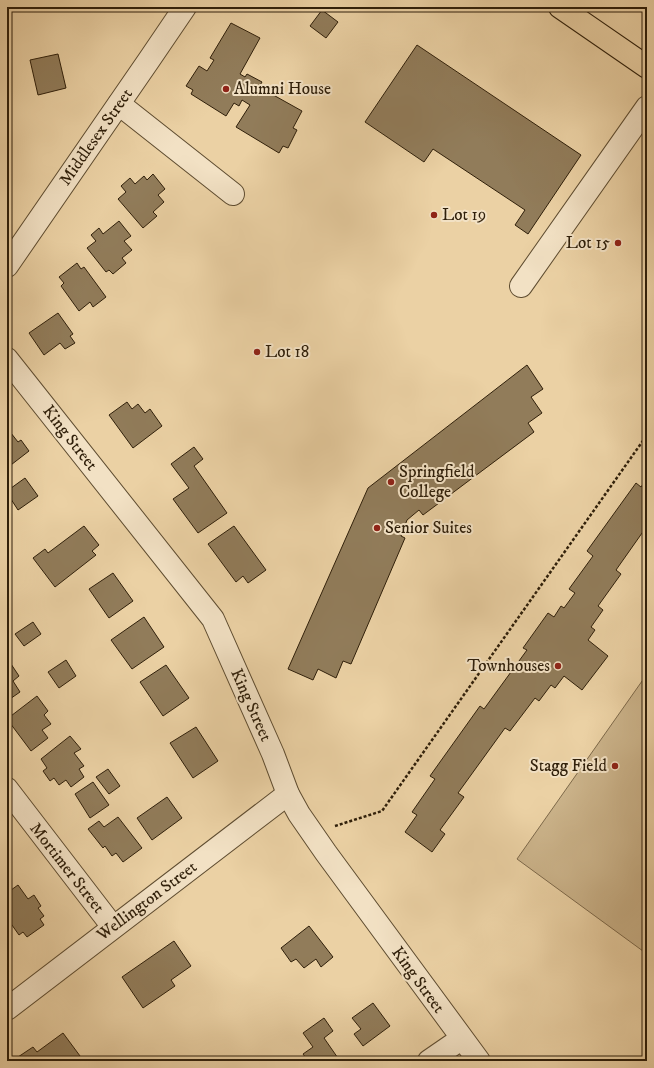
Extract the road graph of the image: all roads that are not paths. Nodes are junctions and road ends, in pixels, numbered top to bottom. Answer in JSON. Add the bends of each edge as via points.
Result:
{"nodes":[{"id":1,"x":185,"y":7,"type":"edge"},
{"id":2,"x":560,"y":7,"type":"edge"},
{"id":3,"x":647,"y":67,"type":"edge"},
{"id":4,"x":119,"y":104,"type":"junction"},
{"id":5,"x":647,"y":107,"type":"edge"},
{"id":6,"x":233,"y":194,"type":"dead end"},
{"id":7,"x":7,"y":266,"type":"edge"},
{"id":8,"x":521,"y":286,"type":"dead end"},
{"id":9,"x":7,"y":359,"type":"edge"},
{"id":10,"x":7,"y":789,"type":"edge"},
{"id":11,"x":288,"y":794,"type":"junction"},
{"id":12,"x":113,"y":927,"type":"junction"},
{"id":13,"x":7,"y":1009,"type":"edge"},
{"id":14,"x":461,"y":1039,"type":"junction"},
{"id":15,"x":429,"y":1061,"type":"edge"},
{"id":16,"x":479,"y":1061,"type":"edge"}],
"edges":[{"from":1,"to":4,"type":"street","name":"Middlesex Street"},
{"from":2,"to":3,"type":"main road"},
{"from":4,"to":6,"type":"street"},
{"from":4,"to":7,"type":"street","name":"Middlesex Street"},
{"from":5,"to":8,"type":"street"},
{"from":9,"to":11,"type":"street","name":"King Street","via":[[213,619]]},
{"from":10,"to":12,"type":"street","name":"Mortimer Street"},
{"from":11,"to":12,"type":"street","name":"Wellington Street"},
{"from":11,"to":14,"type":"street","name":"King Street","via":[[313,834]]},
{"from":12,"to":13,"type":"street","name":"Wellington Street"},
{"from":14,"to":15,"type":"street"},
{"from":14,"to":16,"type":"street","name":"King Street"}]}
